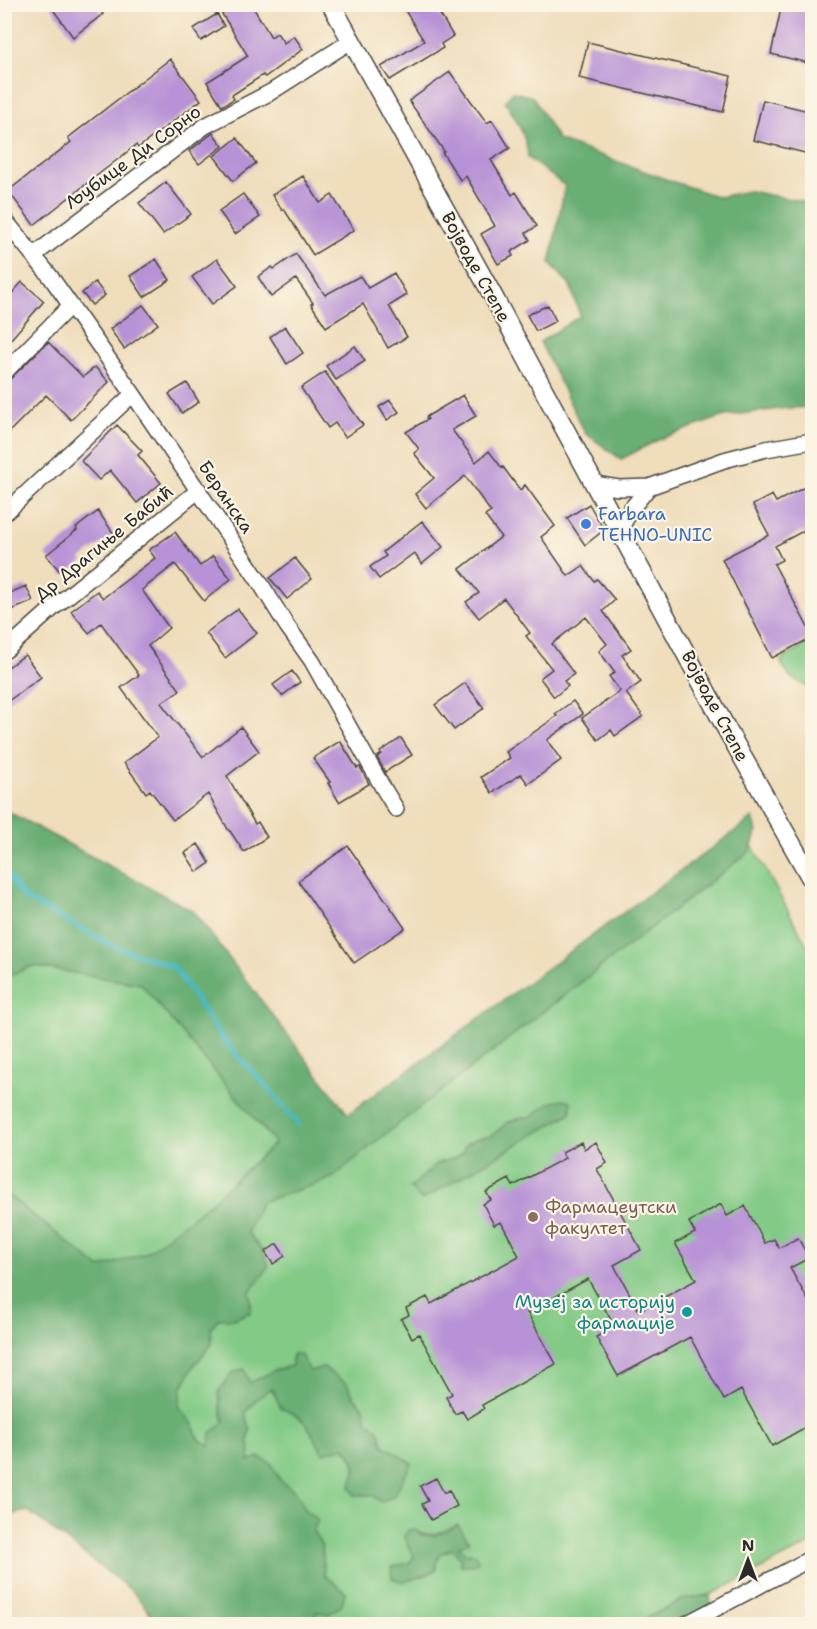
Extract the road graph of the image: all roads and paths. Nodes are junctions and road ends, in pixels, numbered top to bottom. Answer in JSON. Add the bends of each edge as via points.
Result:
{"nodes":[{"id":1,"x":331,"y":4,"type":"edge"},
{"id":2,"x":351,"y":41,"type":"junction"},
{"id":3,"x":4,"y":219,"type":"edge"},
{"id":4,"x":34,"y":255,"type":"junction"},
{"id":5,"x":70,"y":306,"type":"junction"},
{"id":6,"x":4,"y":373,"type":"edge"},
{"id":7,"x":133,"y":394,"type":"junction"},
{"id":8,"x":813,"y":441,"type":"edge"},
{"id":9,"x":594,"y":484,"type":"junction"},
{"id":10,"x":649,"y":487,"type":"junction"},
{"id":11,"x":199,"y":490,"type":"junction"},
{"id":12,"x":4,"y":514,"type":"edge"},
{"id":13,"x":620,"y":530,"type":"junction"},
{"id":14,"x":6,"y":650,"type":"edge"},
{"id":15,"x":396,"y":809,"type":"dead end"},
{"id":16,"x":813,"y":880,"type":"edge"},
{"id":17,"x":813,"y":1558,"type":"edge"},
{"id":18,"x":686,"y":1624,"type":"edge"}],
"edges":[{"from":1,"to":2,"type":"street","name":"Војводе Степе"},
{"from":2,"to":4,"type":"street","name":"Љубице Ди Сорно","via":[[260,98],[205,126]]},
{"from":2,"to":9,"type":"street","name":"Војводе Степе"},
{"from":3,"to":4,"type":"street","name":"Беранска"},
{"from":4,"to":5,"type":"street","name":"Беранска"},
{"from":5,"to":6,"type":"street"},
{"from":5,"to":7,"type":"street","name":"Беранска"},
{"from":7,"to":11,"type":"street","name":"Беранска"},
{"from":7,"to":12,"type":"street"},
{"from":8,"to":10,"type":"street","via":[[724,460]]},
{"from":9,"to":10,"type":"street"},
{"from":9,"to":13,"type":"street","name":"Војводе Степе"},
{"from":10,"to":13,"type":"street"},
{"from":11,"to":14,"type":"street","name":"Др Драгиње Бабић"},
{"from":11,"to":15,"type":"street","name":"Беранска","via":[[312,662]]},
{"from":13,"to":16,"type":"street","name":"Војводе Степе"},
{"from":17,"to":18,"type":"street"}]}
